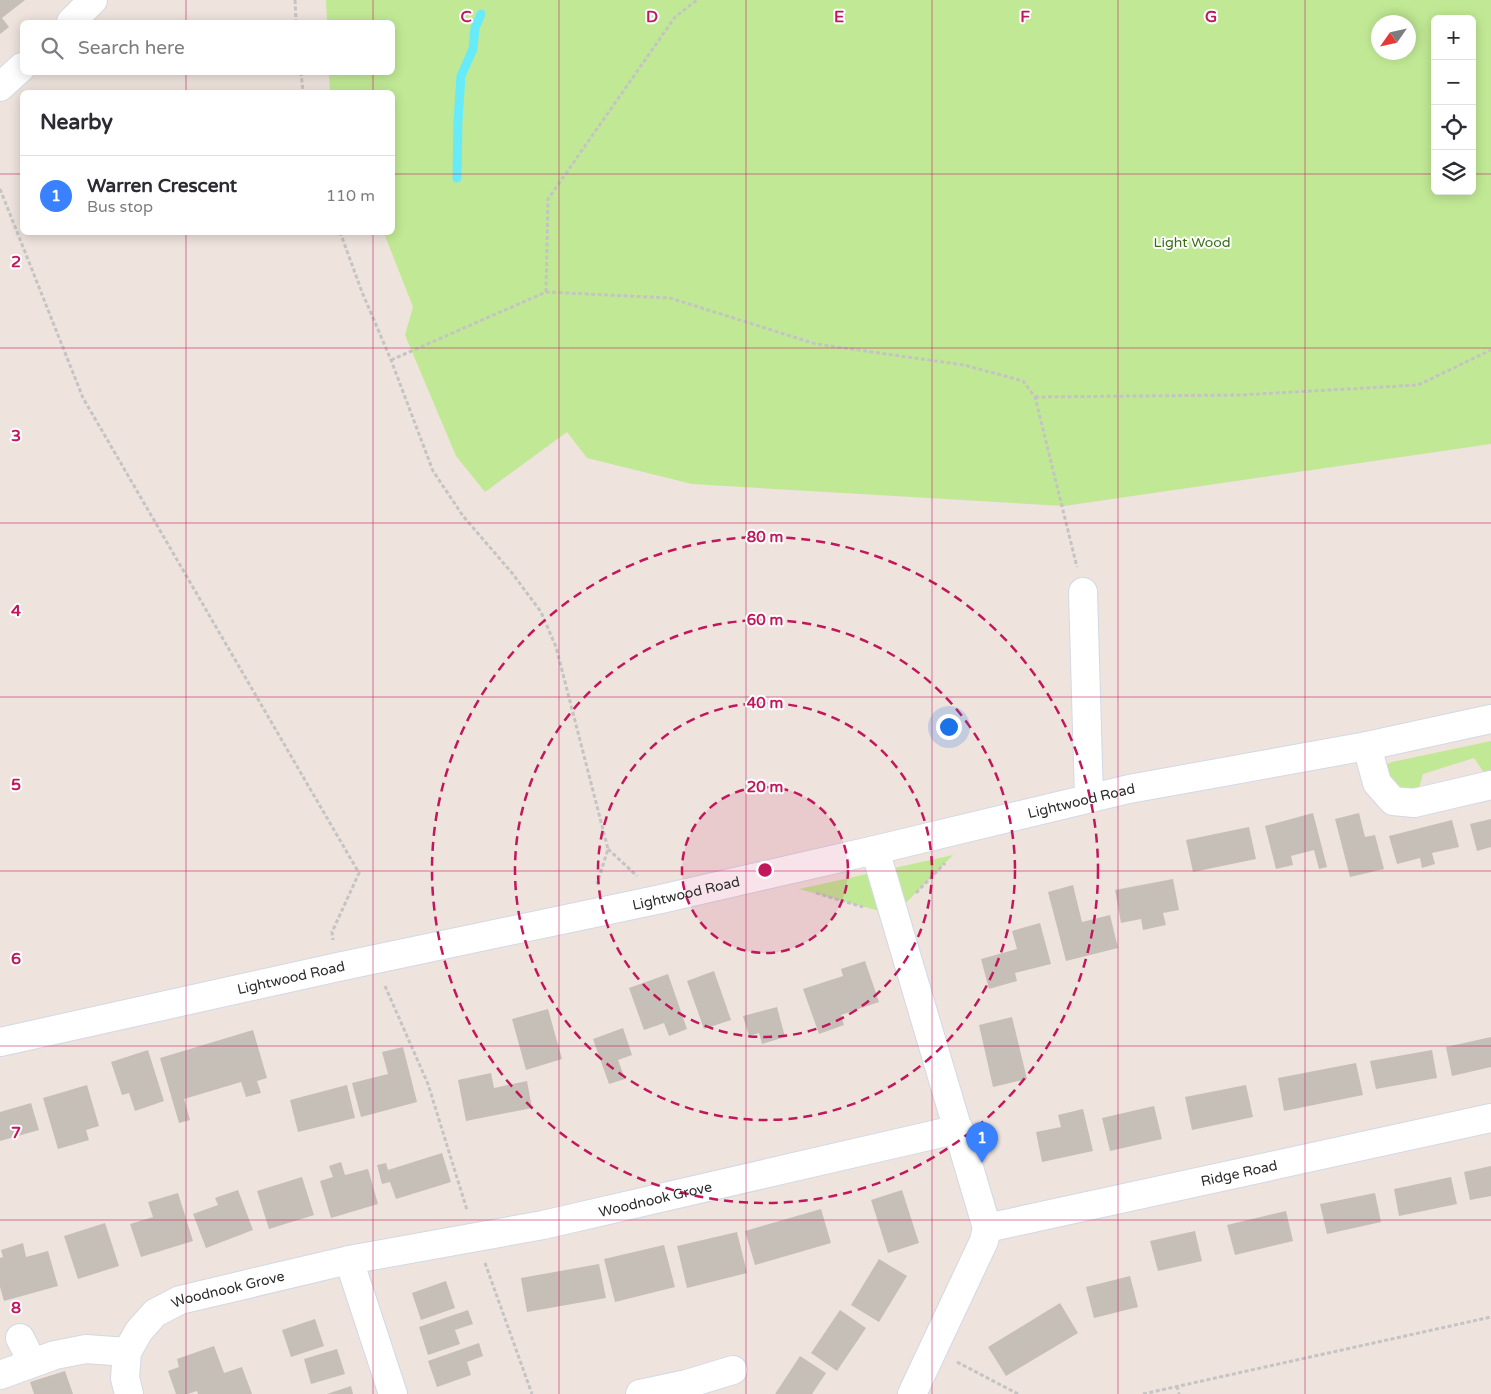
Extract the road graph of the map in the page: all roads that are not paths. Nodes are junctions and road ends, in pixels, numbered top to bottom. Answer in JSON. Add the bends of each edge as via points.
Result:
{"nodes":[{"id":1,"x":93,"y":0,"type":"edge"},
{"id":2,"x":73,"y":20,"type":"edge"},
{"id":3,"x":20,"y":69,"type":"edge"},
{"id":4,"x":0,"y":87,"type":"edge"},
{"id":5,"x":1083,"y":592,"type":"road end"},
{"id":6,"x":1491,"y":719,"type":"edge"},
{"id":7,"x":1367,"y":746,"type":"junction"},
{"id":8,"x":1491,"y":785,"type":"edge"},
{"id":9,"x":1089,"y":798,"type":"junction"},
{"id":10,"x":875,"y":850,"type":"junction"},
{"id":11,"x":0,"y":1042,"type":"edge"},
{"id":12,"x":1491,"y":1118,"type":"edge"},
{"id":13,"x":959,"y":1129,"type":"junction"},
{"id":14,"x":987,"y":1228,"type":"junction"},
{"id":15,"x":349,"y":1260,"type":"junction"},
{"id":16,"x":20,"y":1338,"type":"dead end"},
{"id":17,"x":127,"y":1352,"type":"junction"},
{"id":18,"x":32,"y":1362,"type":"junction"},
{"id":19,"x":734,"y":1370,"type":"dead end"},
{"id":20,"x":0,"y":1375,"type":"edge"},
{"id":21,"x":688,"y":1389,"type":"edge"},
{"id":22,"x":129,"y":1394,"type":"edge"},
{"id":23,"x":393,"y":1394,"type":"edge"},
{"id":24,"x":640,"y":1394,"type":"edge"},
{"id":25,"x":912,"y":1394,"type":"edge"}],
"edges":[{"from":1,"to":2,"type":"street"},
{"from":3,"to":4,"type":"street"},
{"from":5,"to":9,"type":"street"},
{"from":6,"to":7,"type":"street","name":"Lightwood Road"},
{"from":7,"to":8,"type":"street","via":[[1377,783],[1393,801],[1414,803]]},
{"from":7,"to":9,"type":"street","name":"Lightwood Road"},
{"from":9,"to":10,"type":"street","name":"Lightwood Road"},
{"from":10,"to":11,"type":"street","name":"Lightwood Road"},
{"from":10,"to":13,"type":"street"},
{"from":12,"to":14,"type":"street","name":"Ridge Road"},
{"from":13,"to":14,"type":"street"},
{"from":13,"to":15,"type":"street","name":"Woodnook Grove","via":[[543,1225]]},
{"from":14,"to":25,"type":"street","via":[[984,1241]]},
{"from":15,"to":17,"type":"street","name":"Woodnook Grove","via":[[180,1300],[155,1313],[138,1332]]},
{"from":15,"to":23,"type":"street"},
{"from":16,"to":18,"type":"street"},
{"from":17,"to":18,"type":"street","via":[[86,1349]]},
{"from":17,"to":22,"type":"street","via":[[125,1378]]},
{"from":18,"to":20,"type":"street"},
{"from":19,"to":21,"type":"street"},
{"from":21,"to":24,"type":"street"}]}
